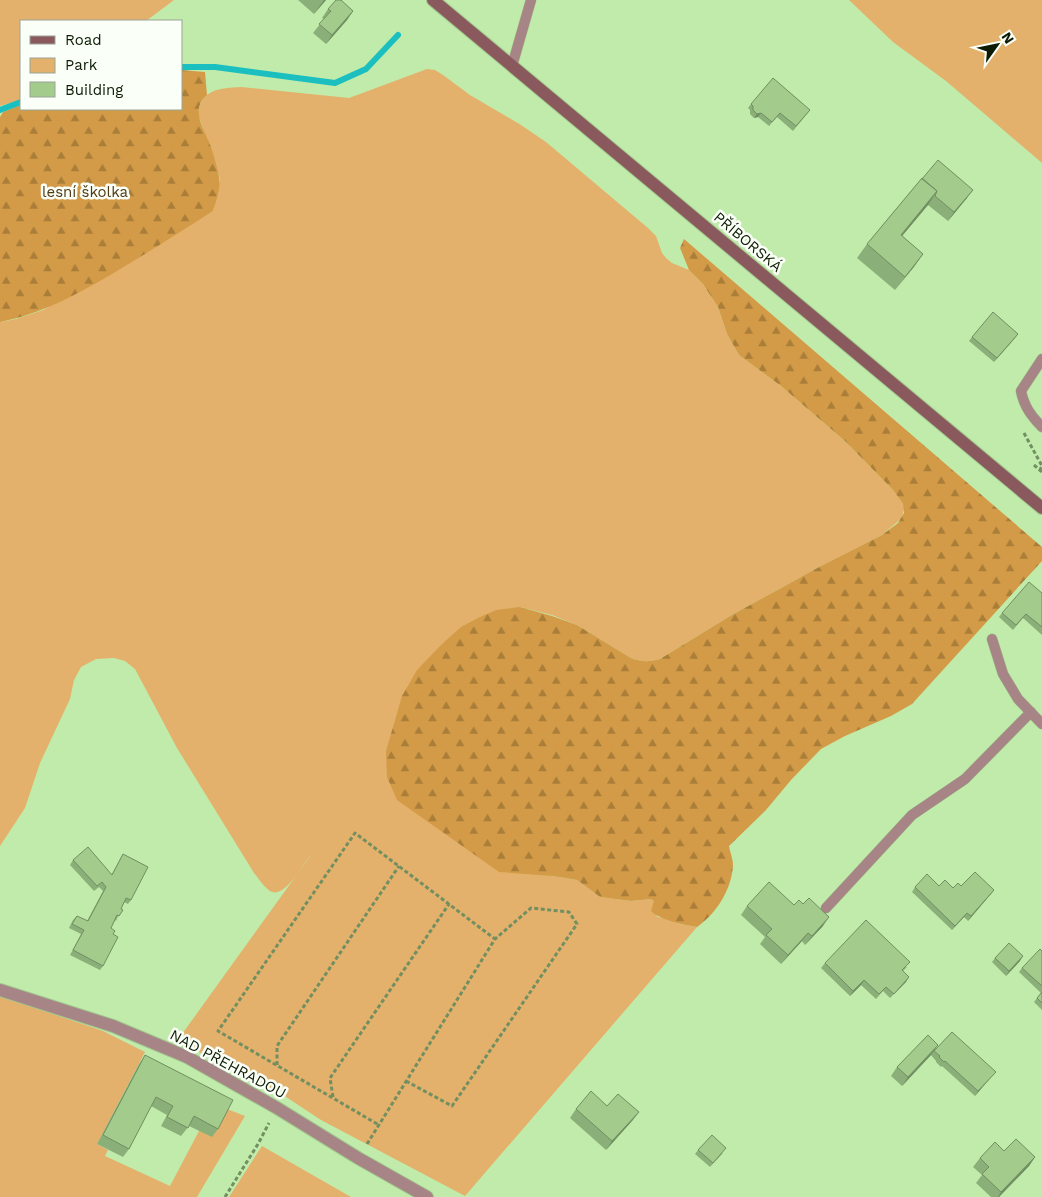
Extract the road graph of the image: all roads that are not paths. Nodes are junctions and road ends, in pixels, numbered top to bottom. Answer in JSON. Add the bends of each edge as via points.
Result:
{"nodes":[{"id":1,"x":433,"y":0,"type":"edge"},
{"id":2,"x":531,"y":0,"type":"edge"},
{"id":3,"x":512,"y":66,"type":"junction"},
{"id":4,"x":1042,"y":359,"type":"edge"},
{"id":5,"x":1042,"y":427,"type":"edge"},
{"id":6,"x":1042,"y":508,"type":"edge"},
{"id":7,"x":992,"y":639,"type":"dead end"},
{"id":8,"x":1031,"y":712,"type":"junction"},
{"id":9,"x":1042,"y":724,"type":"edge"},
{"id":10,"x":826,"y":908,"type":"dead end"},
{"id":11,"x":0,"y":990,"type":"edge"},
{"id":12,"x":427,"y":1197,"type":"edge"}],
"edges":[{"from":1,"to":3,"type":"main road","name":"PŘÍBORSKÁ"},
{"from":2,"to":3,"type":"lane"},
{"from":3,"to":6,"type":"main road","name":"PŘÍBORSKÁ"},
{"from":4,"to":5,"type":"lane","via":[[1021,391],[1024,403]]},
{"from":7,"to":8,"type":"lane","via":[[1002,674]]},
{"from":8,"to":9,"type":"lane"},
{"from":8,"to":10,"type":"lane","via":[[965,779],[912,816]]},
{"from":11,"to":12,"type":"street","name":"NAD PŘEHRADOU","via":[[113,1026],[186,1057]]}]}
